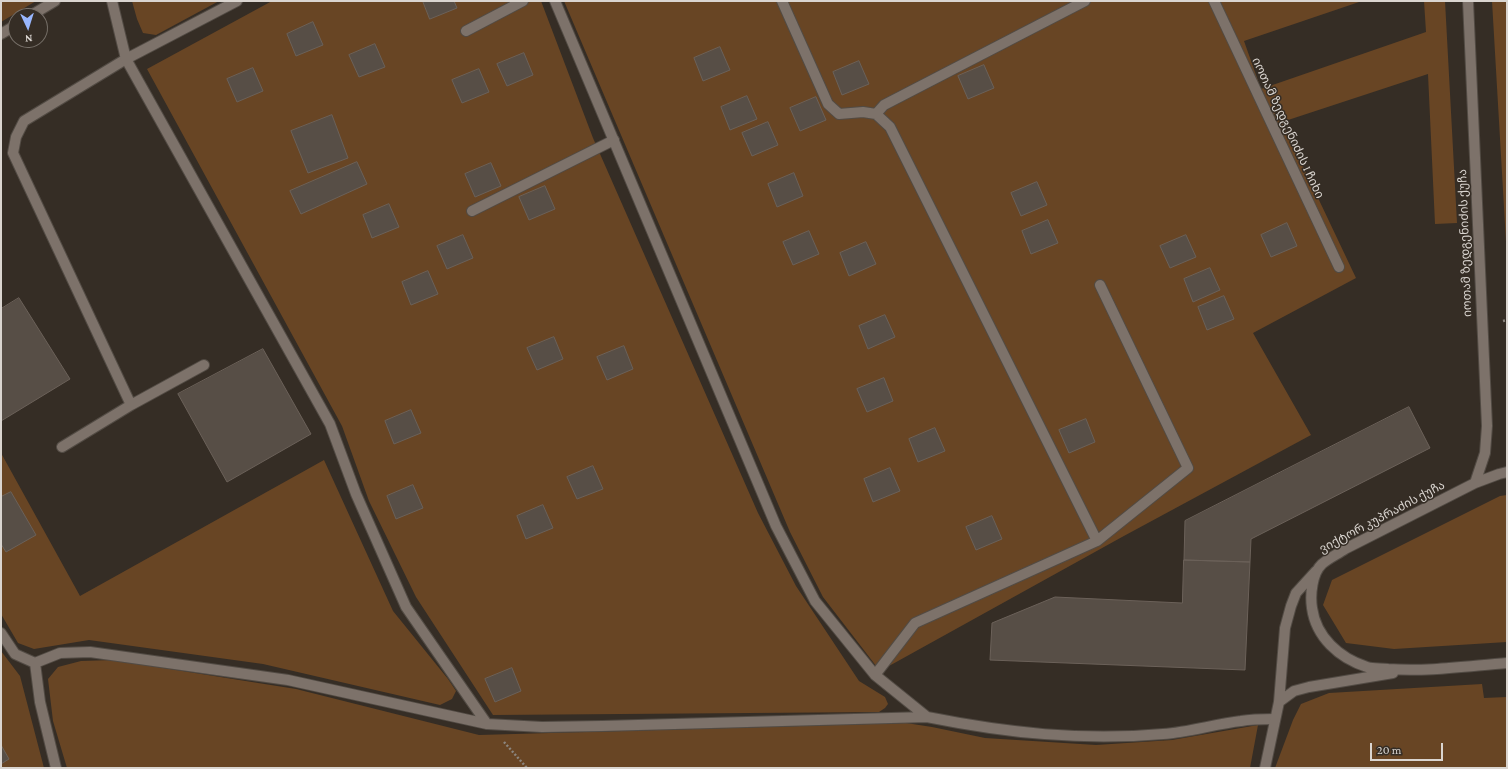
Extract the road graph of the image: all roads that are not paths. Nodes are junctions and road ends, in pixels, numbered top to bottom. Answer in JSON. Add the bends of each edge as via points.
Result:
{"nodes":[{"id":1,"x":55,"y":1,"type":"edge"},
{"id":2,"x":112,"y":1,"type":"edge"},
{"id":3,"x":237,"y":1,"type":"edge"},
{"id":4,"x":523,"y":1,"type":"edge"},
{"id":5,"x":555,"y":1,"type":"edge"},
{"id":6,"x":782,"y":1,"type":"edge"},
{"id":7,"x":1085,"y":1,"type":"edge"},
{"id":8,"x":1214,"y":1,"type":"edge"},
{"id":9,"x":1468,"y":1,"type":"edge"},
{"id":10,"x":43,"y":8,"type":"edge"},
{"id":11,"x":466,"y":31,"type":"dead end"},
{"id":12,"x":126,"y":59,"type":"junction"},
{"id":13,"x":876,"y":114,"type":"junction"},
{"id":14,"x":614,"y":140,"type":"junction"},
{"id":15,"x":472,"y":211,"type":"dead end"},
{"id":16,"x":1339,"y":267,"type":"dead end"},
{"id":17,"x":1100,"y":285,"type":"dead end"},
{"id":18,"x":204,"y":365,"type":"dead end"},
{"id":19,"x":131,"y":405,"type":"junction"},
{"id":20,"x":62,"y":447,"type":"dead end"},
{"id":21,"x":1507,"y":472,"type":"edge"},
{"id":22,"x":1475,"y":483,"type":"junction"},
{"id":23,"x":1097,"y":541,"type":"junction"},
{"id":24,"x":1321,"y":565,"type":"junction"},
{"id":25,"x":1,"y":633,"type":"edge"},
{"id":26,"x":5,"y":646,"type":"edge"},
{"id":27,"x":35,"y":663,"type":"junction"},
{"id":28,"x":1507,"y":663,"type":"edge"},
{"id":29,"x":1409,"y":671,"type":"junction"},
{"id":30,"x":875,"y":675,"type":"junction"},
{"id":31,"x":1279,"y":702,"type":"junction"},
{"id":32,"x":927,"y":717,"type":"junction"},
{"id":33,"x":1275,"y":719,"type":"junction"},
{"id":34,"x":487,"y":724,"type":"junction"},
{"id":35,"x":56,"y":768,"type":"edge"},
{"id":36,"x":1265,"y":768,"type":"edge"}],
"edges":[{"from":1,"to":10,"type":"street"},
{"from":2,"to":12,"type":"street"},
{"from":3,"to":12,"type":"street"},
{"from":4,"to":11,"type":"street"},
{"from":5,"to":14,"type":"street"},
{"from":6,"to":13,"type":"street","via":[[828,104],[839,114]]},
{"from":7,"to":13,"type":"street","via":[[884,105]]},
{"from":8,"to":16,"type":"street","name":"იოთამ ზედგენიძის I ჩიხი"},
{"from":9,"to":22,"type":"street","name":"იოთამ ზედგენიძის ქუჩა","via":[[1487,426],[1485,453]]},
{"from":12,"to":19,"type":"street","via":[[24,121],[16,137],[13,153]]},
{"from":12,"to":34,"type":"street","via":[[330,424],[356,494],[406,607]]},
{"from":13,"to":23,"type":"street","via":[[890,127]]},
{"from":14,"to":15,"type":"street"},
{"from":14,"to":30,"type":"street","via":[[776,526],[815,601]]},
{"from":17,"to":23,"type":"street","via":[[1188,468]]},
{"from":18,"to":19,"type":"street"},
{"from":19,"to":20,"type":"street"},
{"from":21,"to":22,"type":"street","name":"ვიქტორ კუპრაძის ქუჩა"},
{"from":22,"to":24,"type":"street","name":"ვიქტორ კუპრაძის ქუჩა","via":[[1345,549]]},
{"from":23,"to":30,"type":"street","via":[[915,623]]},
{"from":24,"to":29,"type":"street","name":"ვიქტორ კუპრაძის ქუჩა","via":[[1313,583],[1310,599],[1320,633],[1332,648],[1349,660],[1368,667]]},
{"from":24,"to":31,"type":"street","via":[[1296,593],[1291,606],[1285,628]]},
{"from":25,"to":26,"type":"street"},
{"from":26,"to":27,"type":"street","via":[[15,654]]},
{"from":27,"to":34,"type":"street","via":[[60,653],[90,652],[288,680]]},
{"from":27,"to":35,"type":"street","via":[[40,702]]},
{"from":28,"to":29,"type":"street","name":"ვიქტორ კუპრაძის ქუჩა"},
{"from":29,"to":31,"type":"street","via":[[1309,687],[1294,691]]},
{"from":30,"to":32,"type":"street"},
{"from":31,"to":33,"type":"street"},
{"from":32,"to":33,"type":"street","via":[[975,727],[1041,735],[1113,737],[1165,734],[1242,720]]},
{"from":32,"to":34,"type":"street","via":[[542,727]]},
{"from":33,"to":36,"type":"street"}]}
